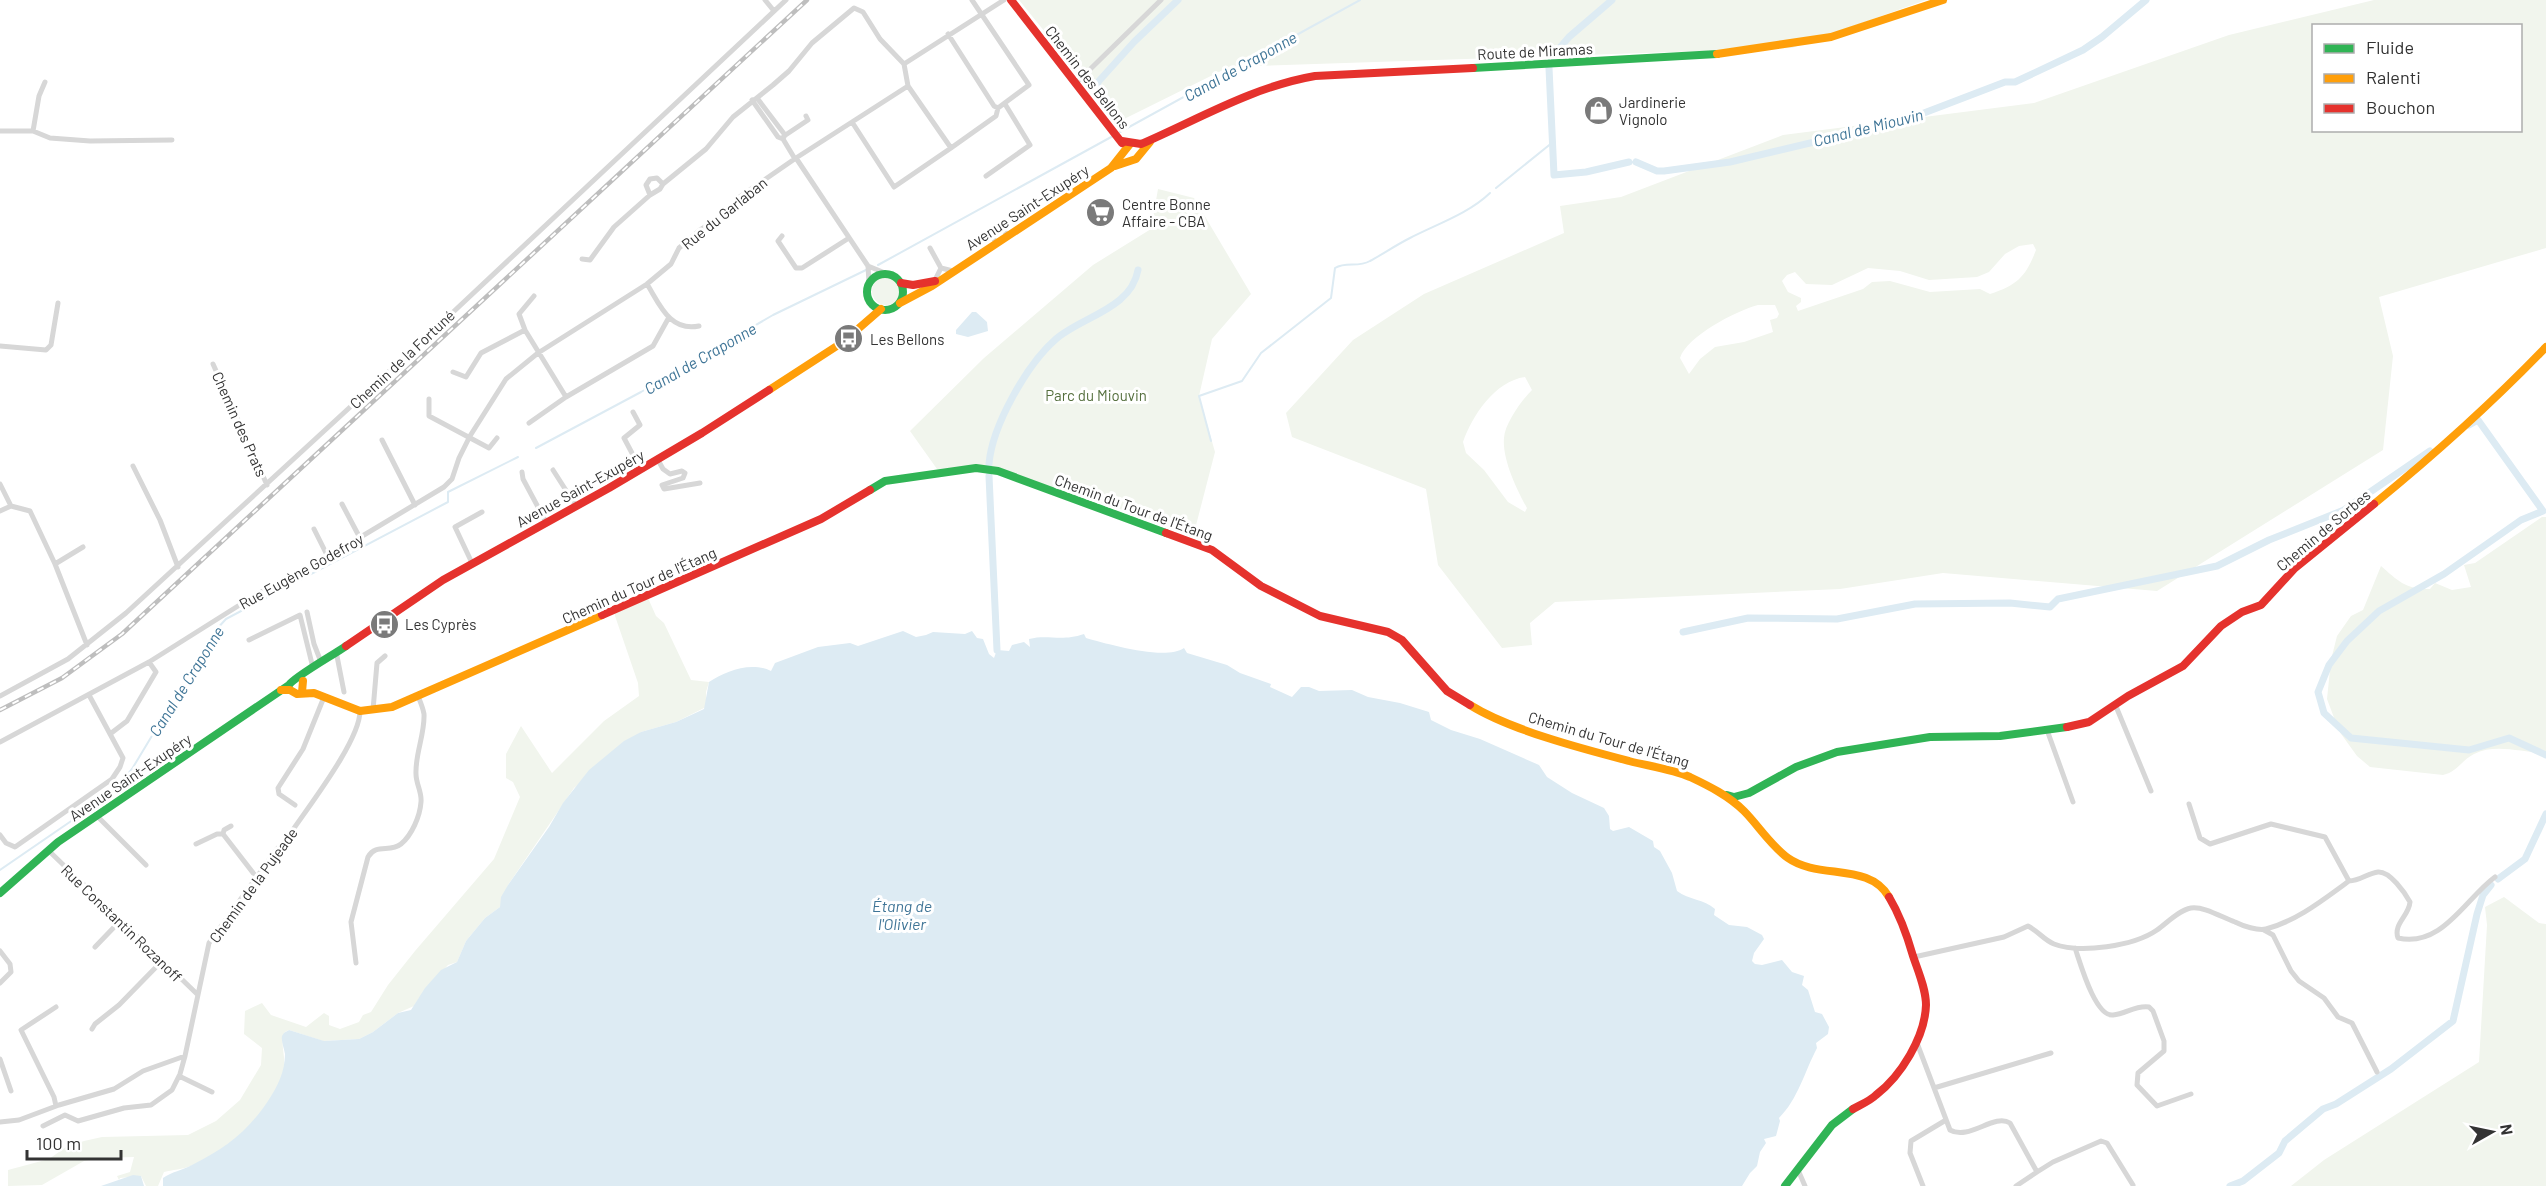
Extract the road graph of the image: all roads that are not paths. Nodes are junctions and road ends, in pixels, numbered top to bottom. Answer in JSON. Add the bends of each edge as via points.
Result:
{"nodes":[{"id":1,"x":765,"y":0,"type":"edge"},
{"id":2,"x":786,"y":0,"type":"edge"},
{"id":3,"x":972,"y":0,"type":"edge"},
{"id":4,"x":1004,"y":0,"type":"edge"},
{"id":5,"x":1011,"y":0,"type":"edge"},
{"id":6,"x":1161,"y":0,"type":"edge"},
{"id":7,"x":1942,"y":0,"type":"edge"},
{"id":8,"x":774,"y":11,"type":"junction"},
{"id":9,"x":981,"y":13,"type":"junction"},
{"id":10,"x":948,"y":34,"type":"junction"},
{"id":11,"x":904,"y":64,"type":"junction"},
{"id":12,"x":45,"y":82,"type":"dead end"},
{"id":13,"x":1075,"y":84,"type":"junction"},
{"id":14,"x":908,"y":86,"type":"junction"},
{"id":15,"x":754,"y":99,"type":"junction"},
{"id":16,"x":1005,"y":104,"type":"junction"},
{"id":17,"x":999,"y":108,"type":"junction"},
{"id":18,"x":806,"y":116,"type":"dead end"},
{"id":19,"x":852,"y":122,"type":"junction"},
{"id":20,"x":0,"y":131,"type":"edge"},
{"id":21,"x":33,"y":131,"type":"junction"},
{"id":22,"x":1157,"y":137,"type":"junction"},
{"id":23,"x":784,"y":138,"type":"junction"},
{"id":24,"x":172,"y":140,"type":"dead end"},
{"id":25,"x":1127,"y":146,"type":"junction"},
{"id":26,"x":951,"y":148,"type":"junction"},
{"id":27,"x":1140,"y":153,"type":"junction"},
{"id":28,"x":796,"y":158,"type":"junction"},
{"id":29,"x":1130,"y":160,"type":"junction"},
{"id":30,"x":1111,"y":168,"type":"junction"},
{"id":31,"x":986,"y":176,"type":"dead end"},
{"id":32,"x":663,"y":184,"type":"junction"},
{"id":33,"x":650,"y":195,"type":"junction"},
{"id":34,"x":782,"y":236,"type":"dead end"},
{"id":35,"x":849,"y":238,"type":"junction"},
{"id":36,"x":930,"y":248,"type":"dead end"},
{"id":37,"x":582,"y":259,"type":"dead end"},
{"id":38,"x":868,"y":266,"type":"junction"},
{"id":39,"x":941,"y":268,"type":"junction"},
{"id":40,"x":954,"y":271,"type":"junction"},
{"id":41,"x":885,"y":273,"type":"junction"},
{"id":42,"x":937,"y":281,"type":"junction"},
{"id":43,"x":869,"y":283,"type":"junction"},
{"id":44,"x":901,"y":283,"type":"junction"},
{"id":45,"x":647,"y":284,"type":"junction"},
{"id":46,"x":534,"y":296,"type":"dead end"},
{"id":47,"x":869,"y":301,"type":"junction"},
{"id":48,"x":58,"y":303,"type":"dead end"},
{"id":49,"x":900,"y":303,"type":"junction"},
{"id":50,"x":880,"y":309,"type":"junction"},
{"id":51,"x":668,"y":319,"type":"junction"},
{"id":52,"x":863,"y":325,"type":"junction"},
{"id":53,"x":699,"y":326,"type":"dead end"},
{"id":54,"x":525,"y":330,"type":"junction"},
{"id":55,"x":0,"y":346,"type":"edge"},
{"id":56,"x":2546,"y":347,"type":"edge"},
{"id":57,"x":538,"y":353,"type":"junction"},
{"id":58,"x":213,"y":364,"type":"dead end"},
{"id":59,"x":453,"y":372,"type":"dead end"},
{"id":60,"x":566,"y":397,"type":"junction"},
{"id":61,"x":429,"y":399,"type":"dead end"},
{"id":62,"x":633,"y":412,"type":"dead end"},
{"id":63,"x":529,"y":423,"type":"dead end"},
{"id":64,"x":470,"y":436,"type":"junction"},
{"id":65,"x":497,"y":438,"type":"dead end"},
{"id":66,"x":382,"y":440,"type":"dead end"},
{"id":67,"x":658,"y":460,"type":"junction"},
{"id":68,"x":133,"y":466,"type":"dead end"},
{"id":69,"x":553,"y":470,"type":"dead end"},
{"id":70,"x":641,"y":470,"type":"junction"},
{"id":71,"x":522,"y":472,"type":"dead end"},
{"id":72,"x":700,"y":483,"type":"dead end"},
{"id":73,"x":0,"y":484,"type":"edge"},
{"id":74,"x":267,"y":485,"type":"junction"},
{"id":75,"x":444,"y":487,"type":"joint"},
{"id":76,"x":342,"y":504,"type":"dead end"},
{"id":77,"x":415,"y":505,"type":"junction"},
{"id":78,"x":11,"y":506,"type":"junction"},
{"id":79,"x":576,"y":506,"type":"junction"},
{"id":80,"x":0,"y":510,"type":"edge"},
{"id":81,"x":482,"y":512,"type":"dead end"},
{"id":82,"x":546,"y":522,"type":"junction"},
{"id":83,"x":314,"y":529,"type":"dead end"},
{"id":84,"x":360,"y":538,"type":"junction"},
{"id":85,"x":83,"y":547,"type":"dead end"},
{"id":86,"x":328,"y":557,"type":"junction"},
{"id":87,"x":472,"y":563,"type":"junction"},
{"id":88,"x":55,"y":564,"type":"junction"},
{"id":89,"x":178,"y":567,"type":"junction"},
{"id":90,"x":307,"y":612,"type":"dead end"},
{"id":91,"x":249,"y":640,"type":"dead end"},
{"id":92,"x":87,"y":645,"type":"junction"},
{"id":93,"x":336,"y":651,"type":"junction"},
{"id":94,"x":386,"y":656,"type":"dead end"},
{"id":95,"x":149,"y":662,"type":"junction"},
{"id":96,"x":321,"y":663,"type":"junction"},
{"id":97,"x":310,"y":670,"type":"junction"},
{"id":98,"x":301,"y":684,"type":"junction"},
{"id":99,"x":0,"y":686,"type":"edge"},
{"id":100,"x":290,"y":687,"type":"junction"},
{"id":101,"x":344,"y":692,"type":"dead end"},
{"id":102,"x":2,"y":695,"type":"edge"},
{"id":103,"x":89,"y":695,"type":"junction"},
{"id":104,"x":418,"y":696,"type":"junction"},
{"id":105,"x":324,"y":697,"type":"junction"},
{"id":106,"x":2115,"y":705,"type":"junction"},
{"id":107,"x":360,"y":711,"type":"junction"},
{"id":108,"x":373,"y":711,"type":"junction"},
{"id":109,"x":2047,"y":730,"type":"junction"},
{"id":110,"x":110,"y":734,"type":"junction"},
{"id":111,"x":0,"y":742,"type":"edge"},
{"id":112,"x":2151,"y":791,"type":"dead end"},
{"id":113,"x":1722,"y":794,"type":"junction"},
{"id":114,"x":2073,"y":802,"type":"dead end"},
{"id":115,"x":2189,"y":804,"type":"dead end"},
{"id":116,"x":295,"y":805,"type":"dead end"},
{"id":117,"x":97,"y":816,"type":"junction"},
{"id":118,"x":231,"y":826,"type":"dead end"},
{"id":119,"x":223,"y":834,"type":"junction"},
{"id":120,"x":0,"y":835,"type":"edge"},
{"id":121,"x":196,"y":844,"type":"dead end"},
{"id":122,"x":48,"y":850,"type":"junction"},
{"id":123,"x":146,"y":865,"type":"dead end"},
{"id":124,"x":2495,"y":877,"type":"dead end"},
{"id":125,"x":257,"y":878,"type":"junction"},
{"id":126,"x":2349,"y":881,"type":"junction"},
{"id":127,"x":0,"y":893,"type":"edge"},
{"id":128,"x":120,"y":921,"type":"junction"},
{"id":129,"x":2264,"y":930,"type":"junction"},
{"id":130,"x":95,"y":947,"type":"dead end"},
{"id":131,"x":2075,"y":948,"type":"junction"},
{"id":132,"x":0,"y":951,"type":"edge"},
{"id":133,"x":1914,"y":957,"type":"junction"},
{"id":134,"x":162,"y":961,"type":"junction"},
{"id":135,"x":356,"y":963,"type":"dead end"},
{"id":136,"x":0,"y":983,"type":"edge"},
{"id":137,"x":197,"y":994,"type":"junction"},
{"id":138,"x":56,"y":1007,"type":"dead end"},
{"id":139,"x":92,"y":1029,"type":"dead end"},
{"id":140,"x":1917,"y":1042,"type":"junction"},
{"id":141,"x":2051,"y":1053,"type":"dead end"},
{"id":142,"x":185,"y":1056,"type":"junction"},
{"id":143,"x":0,"y":1059,"type":"edge"},
{"id":144,"x":2377,"y":1072,"type":"dead end"},
{"id":145,"x":179,"y":1076,"type":"junction"},
{"id":146,"x":1934,"y":1088,"type":"junction"},
{"id":147,"x":11,"y":1091,"type":"dead end"},
{"id":148,"x":212,"y":1092,"type":"dead end"},
{"id":149,"x":2191,"y":1094,"type":"dead end"},
{"id":150,"x":56,"y":1106,"type":"junction"},
{"id":151,"x":1946,"y":1120,"type":"junction"},
{"id":152,"x":0,"y":1122,"type":"edge"},
{"id":153,"x":43,"y":1126,"type":"dead end"},
{"id":154,"x":1797,"y":1170,"type":"junction"},
{"id":155,"x":2037,"y":1172,"type":"junction"},
{"id":156,"x":2133,"y":1185,"type":"edge"},
{"id":157,"x":1785,"y":1186,"type":"edge"},
{"id":158,"x":1805,"y":1186,"type":"edge"},
{"id":159,"x":1923,"y":1186,"type":"edge"},
{"id":160,"x":2016,"y":1186,"type":"edge"}],
"edges":[{"from":1,"to":8,"type":"street"},
{"from":2,"to":8,"type":"street","name":"Chemin de la Fortuné"},
{"from":3,"to":9,"type":"street"},
{"from":4,"to":9,"type":"street"},
{"from":5,"to":13,"type":"street","name":"Chemin des Bellons"},
{"from":6,"to":13,"type":"street"},
{"from":7,"to":22,"type":"street","name":"Route de Miramas","via":[[1831,37],[1709,55],[1289,79],[1263,87]]},
{"from":8,"to":74,"type":"street","name":"Chemin de la Fortuné"},
{"from":9,"to":10,"type":"street"},
{"from":9,"to":16,"type":"street","via":[[1029,86]]},
{"from":10,"to":11,"type":"street"},
{"from":10,"to":17,"type":"street"},
{"from":11,"to":14,"type":"street"},
{"from":11,"to":15,"type":"street","via":[[880,39],[863,12],[854,8]]},
{"from":12,"to":21,"type":"street"},
{"from":13,"to":25,"type":"street","name":"Chemin des Bellons"},
{"from":14,"to":19,"type":"street","name":"Rue du Garlaban"},
{"from":14,"to":26,"type":"street"},
{"from":15,"to":23,"type":"street","via":[[778,137]]},
{"from":15,"to":32,"type":"street","via":[[706,149]]},
{"from":16,"to":17,"type":"street"},
{"from":16,"to":31,"type":"street","via":[[1030,145]]},
{"from":17,"to":26,"type":"street","via":[[996,116]]},
{"from":18,"to":23,"type":"street","via":[[808,120]]},
{"from":19,"to":26,"type":"street","via":[[894,187]]},
{"from":19,"to":28,"type":"street","name":"Rue du Garlaban"},
{"from":20,"to":21,"type":"street"},
{"from":21,"to":24,"type":"street","via":[[50,138],[90,141]]},
{"from":22,"to":25,"type":"street","name":"Route de Miramas"},
{"from":22,"to":27,"type":"street"},
{"from":23,"to":28,"type":"street"},
{"from":25,"to":27,"type":"street"},
{"from":25,"to":29,"type":"street","via":[[1126,157]]},
{"from":25,"to":30,"type":"street","name":"Avenue Saint-Exupéry"},
{"from":27,"to":29,"type":"street"},
{"from":28,"to":35,"type":"street"},
{"from":28,"to":45,"type":"street","name":"Rue du Garlaban","via":[[738,198],[730,212],[700,230],[679,248],[671,264]]},
{"from":29,"to":30,"type":"street"},
{"from":30,"to":40,"type":"street","name":"Avenue Saint-Exupéry"},
{"from":32,"to":33,"type":"street"},
{"from":32,"to":33,"type":"street","via":[[657,178],[650,179],[645,185]]},
{"from":33,"to":37,"type":"street","via":[[614,228],[590,260]]},
{"from":34,"to":35,"type":"street","via":[[778,241],[796,268]]},
{"from":35,"to":38,"type":"street"},
{"from":36,"to":39,"type":"street"},
{"from":38,"to":41,"type":"street"},
{"from":38,"to":43,"type":"street"},
{"from":39,"to":40,"type":"street"},
{"from":39,"to":42,"type":"street"},
{"from":40,"to":42,"type":"street","name":"Avenue Saint-Exupéry"},
{"from":41,"to":43,"type":"street"},
{"from":41,"to":44,"type":"street"},
{"from":42,"to":44,"type":"street","name":"Avenue Saint-Exupéry"},
{"from":42,"to":49,"type":"street","name":"Avenue Saint-Exupéry"},
{"from":43,"to":47,"type":"street"},
{"from":44,"to":49,"type":"street"},
{"from":45,"to":51,"type":"street"},
{"from":45,"to":57,"type":"street","name":"Rue du Garlaban"},
{"from":46,"to":54,"type":"street","via":[[519,314]]},
{"from":47,"to":50,"type":"street"},
{"from":47,"to":52,"type":"street"},
{"from":48,"to":55,"type":"street","via":[[49,348],[44,351]]},
{"from":49,"to":50,"type":"street"},
{"from":50,"to":52,"type":"street","name":"Avenue Saint-Exupéry"},
{"from":51,"to":53,"type":"street","via":[[689,328]]},
{"from":51,"to":60,"type":"street","via":[[653,346]]},
{"from":52,"to":67,"type":"street","name":"Avenue Saint-Exupéry","via":[[838,346]]},
{"from":54,"to":57,"type":"street"},
{"from":54,"to":59,"type":"street","via":[[481,353],[466,377]]},
{"from":56,"to":106,"type":"street","name":"Chemin de Sorbes","via":[[2412,473],[2294,568],[2262,605],[2221,626],[2183,666]]},
{"from":57,"to":60,"type":"street"},
{"from":57,"to":64,"type":"street","name":"Rue du Garlaban","via":[[506,379]]},
{"from":58,"to":74,"type":"street","name":"Chemin des Prats"},
{"from":60,"to":63,"type":"street"},
{"from":61,"to":64,"type":"street","via":[[429,416]]},
{"from":62,"to":70,"type":"street","via":[[640,425],[624,438]]},
{"from":64,"to":65,"type":"street","via":[[489,448]]},
{"from":64,"to":75,"type":"street","name":"Rue du Garlaban","via":[[452,479]]},
{"from":66,"to":77,"type":"street"},
{"from":67,"to":70,"type":"street","name":"Avenue Saint-Exupéry"},
{"from":67,"to":72,"type":"street","via":[[669,474],[685,473],[683,478],[663,485],[664,489]]},
{"from":68,"to":89,"type":"street"},
{"from":69,"to":79,"type":"street"},
{"from":70,"to":79,"type":"street","name":"Avenue Saint-Exupéry"},
{"from":71,"to":82,"type":"street"},
{"from":73,"to":78,"type":"street"},
{"from":74,"to":89,"type":"street","name":"Chemin de la Fortuné"},
{"from":75,"to":77,"type":"street","name":"Rue Eugène Godefroy"},
{"from":76,"to":84,"type":"street"},
{"from":77,"to":84,"type":"street","name":"Rue Eugène Godefroy"},
{"from":78,"to":80,"type":"street"},
{"from":78,"to":88,"type":"street","via":[[30,512]]},
{"from":79,"to":82,"type":"street","name":"Avenue Saint-Exupéry"},
{"from":81,"to":87,"type":"street","via":[[455,527]]},
{"from":82,"to":87,"type":"street","name":"Avenue Saint-Exupéry"},
{"from":83,"to":86,"type":"street"},
{"from":84,"to":86,"type":"street","name":"Rue Eugène Godefroy"},
{"from":85,"to":88,"type":"street"},
{"from":86,"to":95,"type":"street","name":"Rue Eugène Godefroy","via":[[257,594]]},
{"from":87,"to":93,"type":"street","name":"Avenue Saint-Exupéry"},
{"from":88,"to":92,"type":"street"},
{"from":89,"to":92,"type":"street","name":"Chemin de la Fortuné"},
{"from":90,"to":96,"type":"street"},
{"from":91,"to":97,"type":"street","via":[[300,615]]},
{"from":92,"to":102,"type":"street","name":"Chemin de la Fortuné"},
{"from":93,"to":96,"type":"street","name":"Avenue Saint-Exupéry"},
{"from":93,"to":101,"type":"street"},
{"from":94,"to":108,"type":"street","via":[[377,663]]},
{"from":95,"to":103,"type":"street","name":"Rue Eugène Godefroy"},
{"from":95,"to":110,"type":"street","via":[[156,672],[127,721]]},
{"from":96,"to":97,"type":"street","name":"Avenue Saint-Exupéry"},
{"from":97,"to":98,"type":"street","name":"Avenue Saint-Exupéry"},
{"from":98,"to":100,"type":"street","name":"Avenue Saint-Exupéry"},
{"from":98,"to":100,"type":"street","name":"Avenue Saint-Exupéry","via":[[294,693]]},
{"from":98,"to":105,"type":"street","name":"Chemin du Tour de l'Étang"},
{"from":99,"to":102,"type":"street"},
{"from":100,"to":117,"type":"street","name":"Avenue Saint-Exupéry"},
{"from":103,"to":110,"type":"street"},
{"from":103,"to":111,"type":"street","name":"Rue Eugène Godefroy"},
{"from":104,"to":108,"type":"street","name":"Chemin du Tour de l'Étang"},
{"from":104,"to":113,"type":"street","name":"Chemin du Tour de l'Étang","via":[[821,519],[885,481],[976,468],[998,471],[1202,546],[1288,602],[1320,616],[1388,632],[1402,640],[1447,691],[1481,712],[1599,753],[1688,776]]},
{"from":104,"to":135,"type":"street","via":[[424,713],[416,776],[422,800],[414,826],[402,844],[371,851],[368,856],[351,922]]},
{"from":105,"to":107,"type":"street","name":"Chemin du Tour de l'Étang"},
{"from":105,"to":116,"type":"street","via":[[303,749],[278,789]]},
{"from":106,"to":109,"type":"street","name":"Chemin de Sorbes","via":[[2089,722]]},
{"from":106,"to":112,"type":"street"},
{"from":107,"to":108,"type":"street","name":"Chemin du Tour de l'Étang"},
{"from":107,"to":125,"type":"street","name":"Chemin de la Pujeade","via":[[349,744]]},
{"from":109,"to":113,"type":"street","name":"Chemin de Sorbes","via":[[2000,736],[1930,737],[1837,752],[1796,767],[1749,793],[1734,797]]},
{"from":109,"to":114,"type":"street"},
{"from":110,"to":120,"type":"street","via":[[123,758],[112,779],[15,847]]},
{"from":113,"to":133,"type":"street","name":"Chemin du Tour de l'Étang","via":[[1742,809],[1788,858],[1825,872],[1869,877],[1884,888],[1902,919]]},
{"from":115,"to":126,"type":"street","via":[[2200,838],[2210,844],[2271,824],[2325,837]]},
{"from":117,"to":122,"type":"street","name":"Avenue Saint-Exupéry"},
{"from":117,"to":123,"type":"street"},
{"from":118,"to":119,"type":"street"},
{"from":119,"to":121,"type":"street"},
{"from":119,"to":125,"type":"street"},
{"from":122,"to":127,"type":"street","name":"Avenue Saint-Exupéry"},
{"from":122,"to":128,"type":"street","name":"Rue Constantin Rozanoff"},
{"from":124,"to":126,"type":"street","via":[[2458,914],[2425,939],[2398,938],[2398,927],[2410,902],[2385,874],[2379,872]]},
{"from":125,"to":137,"type":"street","name":"Chemin de la Pujeade","via":[[209,943]]},
{"from":126,"to":129,"type":"street","via":[[2307,911]]},
{"from":128,"to":130,"type":"street"},
{"from":128,"to":134,"type":"street","name":"Rue Constantin Rozanoff"},
{"from":129,"to":131,"type":"street","via":[[2188,908],[2156,932],[2128,942]]},
{"from":129,"to":144,"type":"street","via":[[2273,935],[2299,981],[2315,990],[2338,1017],[2352,1023]]},
{"from":131,"to":133,"type":"street","via":[[2055,945],[2028,926],[2004,937]]},
{"from":131,"to":149,"type":"street","via":[[2104,1013],[2115,1015],[2139,1006],[2152,1011],[2164,1051],[2138,1073],[2137,1085],[2157,1106]]},
{"from":132,"to":136,"type":"street","via":[[11,968]]},
{"from":133,"to":140,"type":"street","name":"Chemin du Tour de l'Étang","via":[[1926,1004]]},
{"from":134,"to":137,"type":"street","name":"Rue Constantin Rozanoff"},
{"from":134,"to":139,"type":"street"},
{"from":137,"to":142,"type":"street","name":"Chemin de la Pujeade"},
{"from":138,"to":150,"type":"street","via":[[21,1030]]},
{"from":140,"to":146,"type":"street"},
{"from":140,"to":154,"type":"street","name":"Chemin du Tour de l'Étang","via":[[1904,1064],[1876,1095],[1832,1125]]},
{"from":141,"to":146,"type":"street"},
{"from":142,"to":145,"type":"street","name":"Chemin de la Pujeade"},
{"from":142,"to":150,"type":"street","via":[[143,1071],[114,1089]]},
{"from":143,"to":147,"type":"street"},
{"from":145,"to":148,"type":"street"},
{"from":145,"to":153,"type":"street","via":[[172,1090],[151,1105],[78,1121],[66,1115]]},
{"from":146,"to":151,"type":"street"},
{"from":150,"to":152,"type":"street","via":[[19,1120]]},
{"from":151,"to":155,"type":"street","via":[[1950,1130],[1959,1134],[2006,1120]]},
{"from":151,"to":159,"type":"street","via":[[1911,1141],[1910,1153]]},
{"from":154,"to":157,"type":"street","name":"Chemin du Tour de l'Étang"},
{"from":154,"to":158,"type":"street"},
{"from":155,"to":156,"type":"street","via":[[2101,1141],[2107,1143]]},
{"from":155,"to":160,"type":"street"}]}
